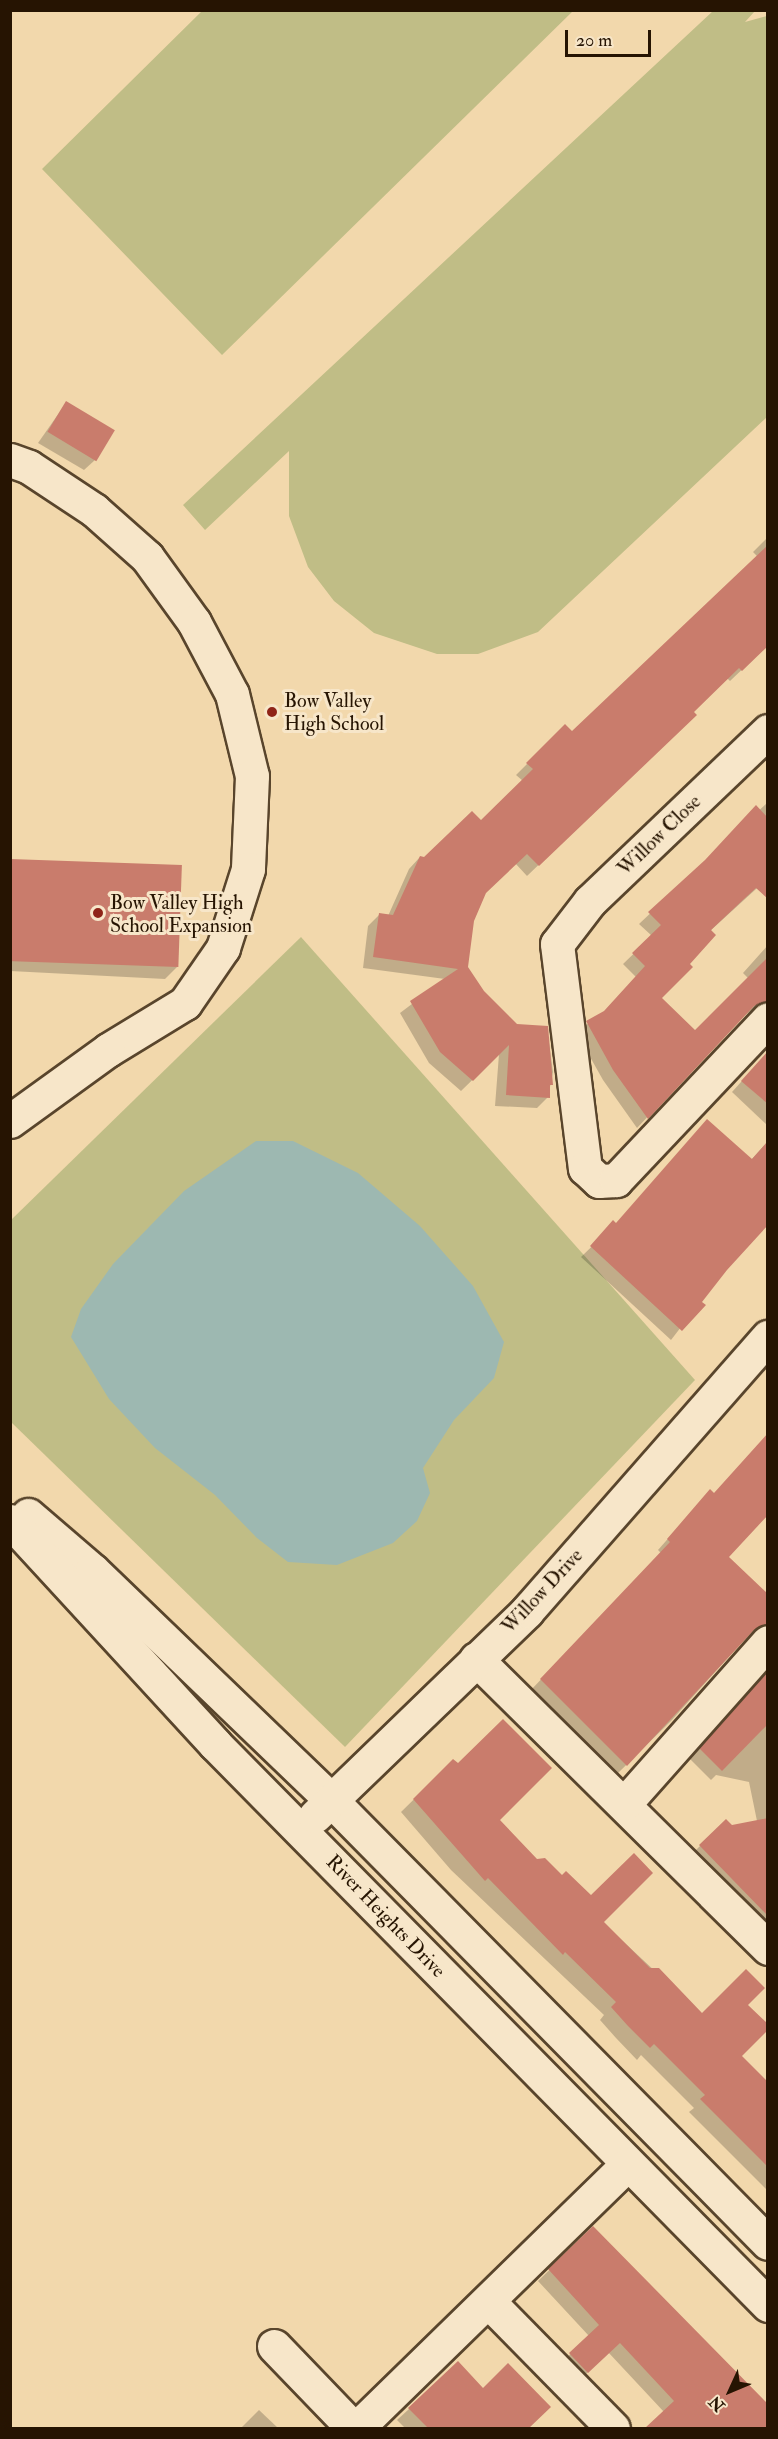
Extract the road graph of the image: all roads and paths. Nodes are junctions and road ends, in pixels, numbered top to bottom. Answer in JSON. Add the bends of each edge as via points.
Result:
{"nodes":[{"id":1,"x":10,"y":460,"type":"edge"},
{"id":2,"x":768,"y":731,"type":"edge"},
{"id":3,"x":768,"y":1019,"type":"edge"},
{"id":4,"x":10,"y":1121,"type":"edge"},
{"id":5,"x":768,"y":1337,"type":"edge"},
{"id":6,"x":10,"y":1501,"type":"edge"},
{"id":7,"x":10,"y":1521,"type":"edge"},
{"id":8,"x":768,"y":1642,"type":"edge"},
{"id":9,"x":476,"y":1659,"type":"junction"},
{"id":10,"x":331,"y":1800,"type":"junction"},
{"id":11,"x":625,"y":1803,"type":"junction"},
{"id":12,"x":301,"y":1831,"type":"junction"},
{"id":13,"x":768,"y":1948,"type":"edge"},
{"id":14,"x":628,"y":2164,"type":"junction"},
{"id":15,"x":768,"y":2243,"type":"edge"},
{"id":16,"x":488,"y":2301,"type":"junction"},
{"id":17,"x":768,"y":2306,"type":"edge"},
{"id":18,"x":274,"y":2346,"type":"dead end"},
{"id":19,"x":355,"y":2428,"type":"edge"},
{"id":20,"x":614,"y":2428,"type":"edge"}],
"edges":[{"from":1,"to":4,"type":"street","via":[[29,467],[94,510],[147,557],[194,622],[231,694],[252,776],[248,869],[224,948],[185,1003],[99,1056]]},
{"from":2,"to":3,"type":"street","name":"Willow Close","via":[[590,901],[557,944],[585,1168],[599,1181],[616,1180]]},
{"from":5,"to":9,"type":"street","name":"Willow Drive","via":[[527,1611]]},
{"from":6,"to":10,"type":"street","via":[[92,1570]]},
{"from":7,"to":12,"type":"street","name":"River Heights Drive","via":[[215,1744]]},
{"from":8,"to":11,"type":"street"},
{"from":9,"to":10,"type":"street","name":"Willow Drive"},
{"from":9,"to":11,"type":"street"},
{"from":10,"to":12,"type":"street","name":"Willow Drive"},
{"from":10,"to":15,"type":"street"},
{"from":11,"to":13,"type":"street"},
{"from":12,"to":14,"type":"street","name":"River Heights Drive"},
{"from":14,"to":16,"type":"street"},
{"from":14,"to":17,"type":"street","name":"River Heights Drive"},
{"from":16,"to":19,"type":"street"},
{"from":16,"to":20,"type":"street"},
{"from":18,"to":19,"type":"street"}]}
